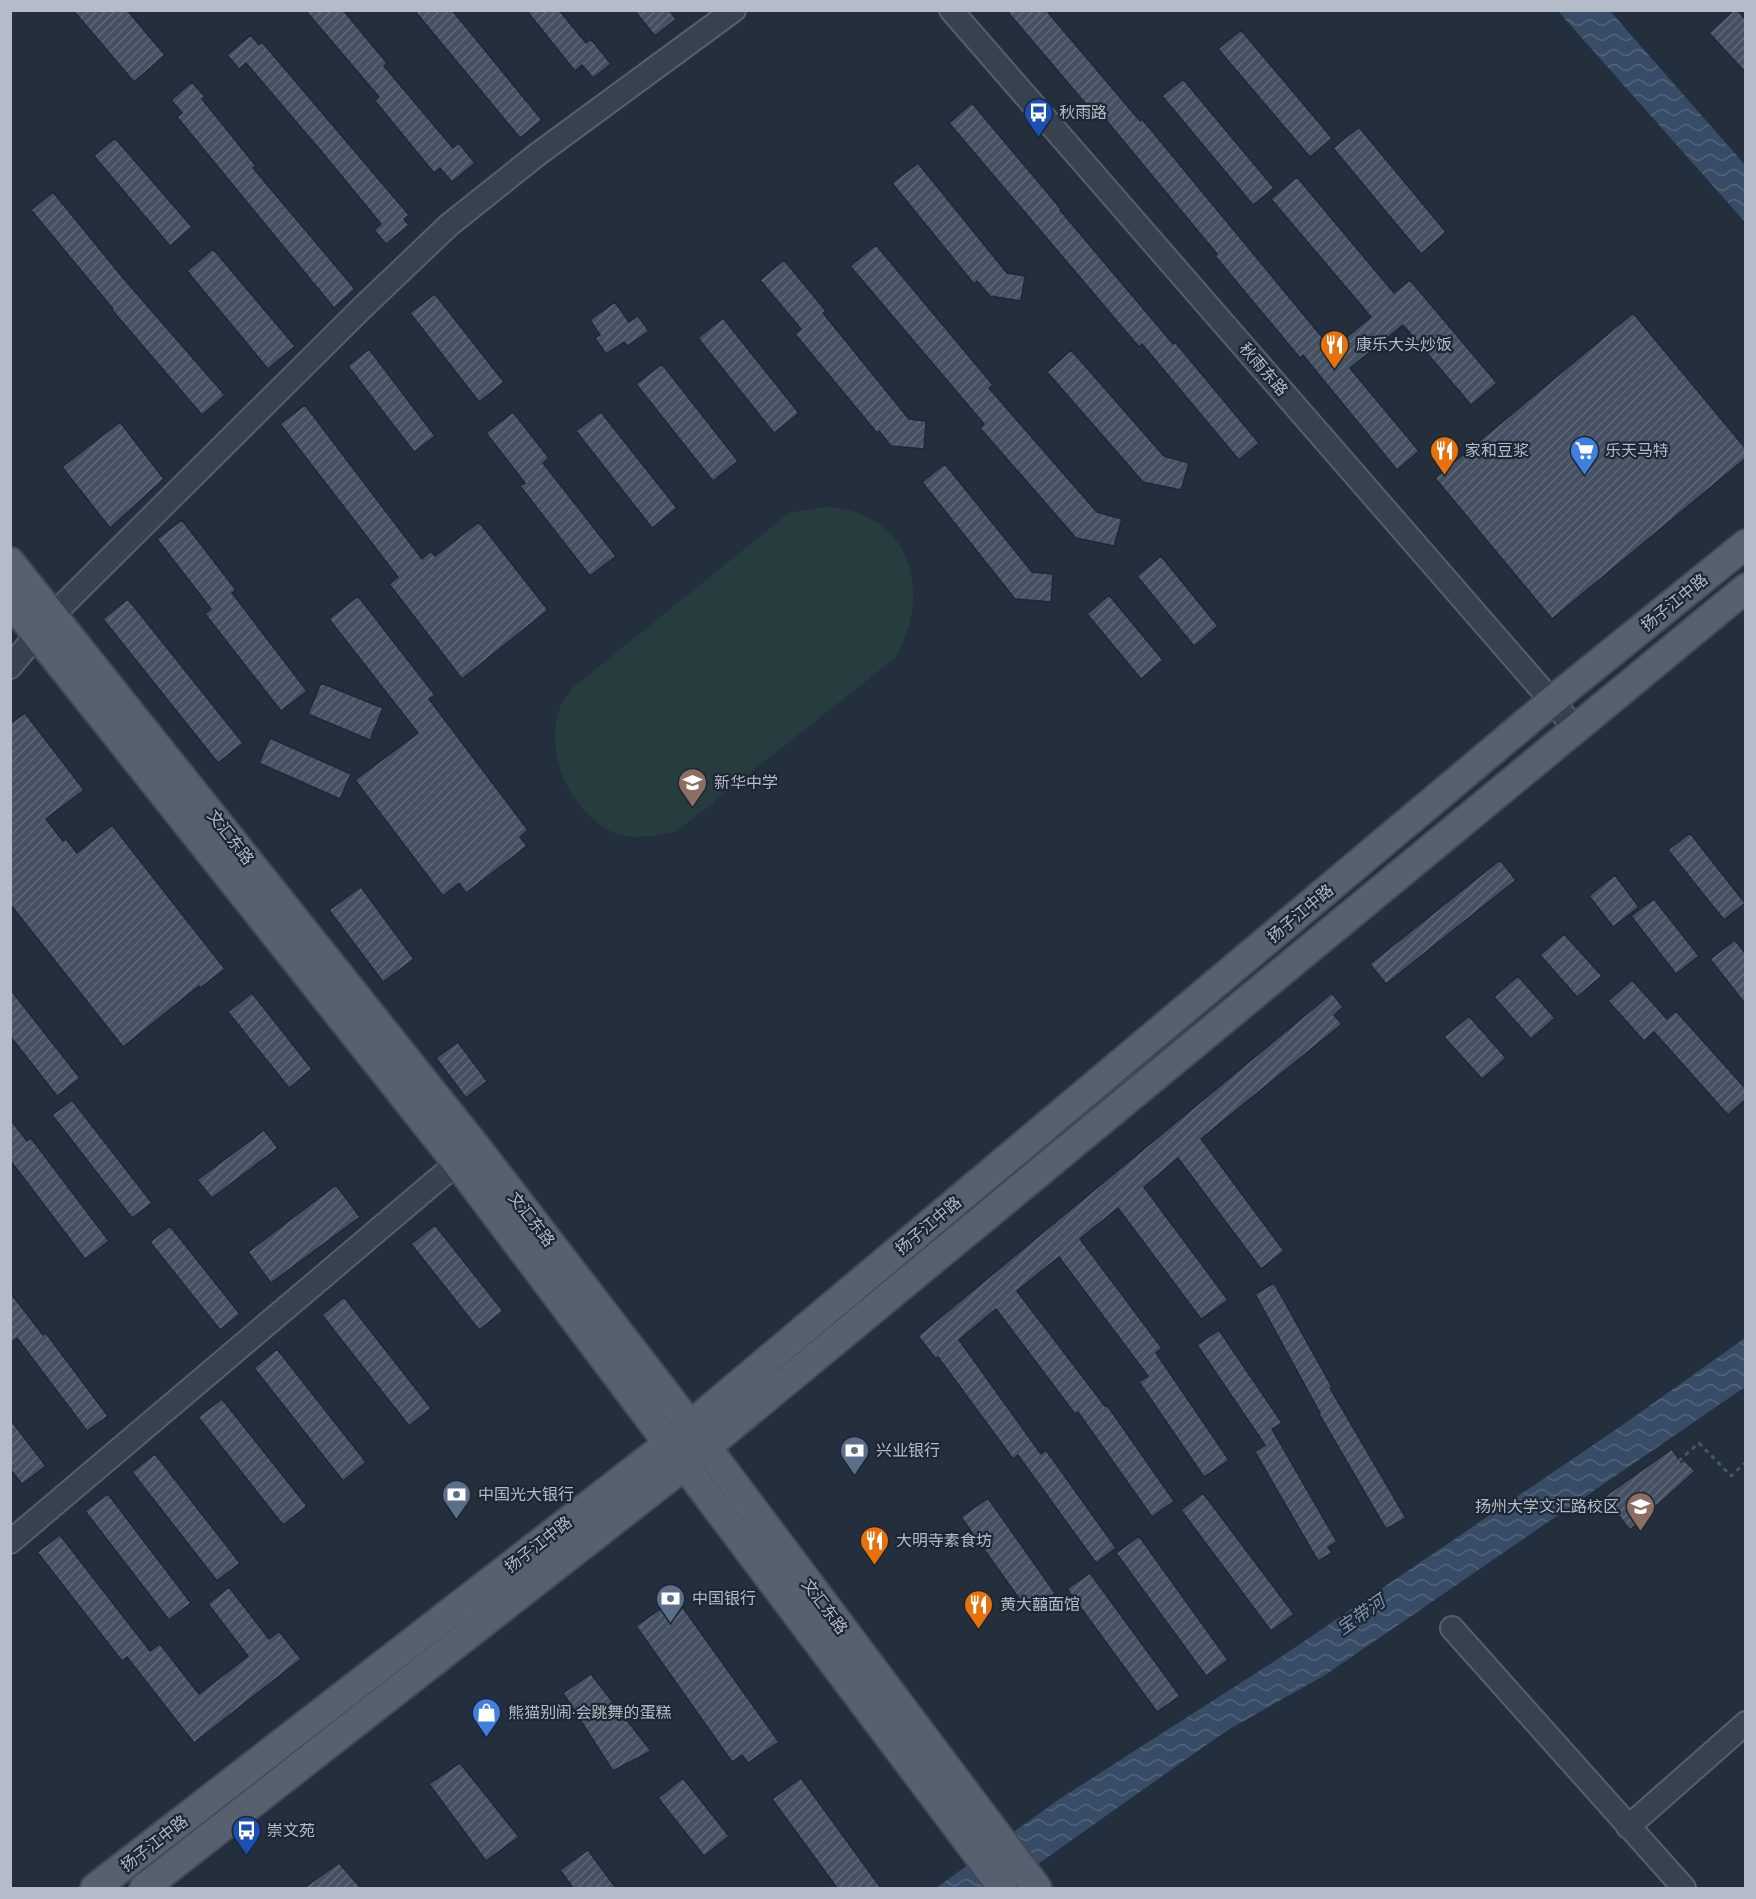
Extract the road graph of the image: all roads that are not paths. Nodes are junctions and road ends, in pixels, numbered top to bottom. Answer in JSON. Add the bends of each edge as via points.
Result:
{"nodes":[{"id":1,"x":734,"y":10,"type":"edge"},
{"id":2,"x":951,"y":10,"type":"edge"},
{"id":3,"x":1746,"y":544,"type":"edge"},
{"id":4,"x":10,"y":562,"type":"edge"},
{"id":5,"x":1746,"y":588,"type":"edge"},
{"id":6,"x":10,"y":601,"type":"edge"},
{"id":7,"x":45,"y":624,"type":"junction"},
{"id":8,"x":10,"y":667,"type":"edge"},
{"id":9,"x":1553,"y":700,"type":"junction"},
{"id":10,"x":1576,"y":729,"type":"junction"},
{"id":11,"x":457,"y":1163,"type":"junction"},
{"id":12,"x":688,"y":1445,"type":"junction"},
{"id":13,"x":10,"y":1542,"type":"edge"},
{"id":14,"x":1452,"y":1628,"type":"dead end"},
{"id":15,"x":1746,"y":1723,"type":"edge"},
{"id":16,"x":953,"y":1799,"type":"junction"},
{"id":17,"x":1629,"y":1827,"type":"junction"},
{"id":18,"x":95,"y":1888,"type":"edge"},
{"id":19,"x":144,"y":1888,"type":"edge"},
{"id":20,"x":1003,"y":1888,"type":"edge"},
{"id":21,"x":1037,"y":1888,"type":"edge"},
{"id":22,"x":1684,"y":1888,"type":"edge"}],
"edges":[{"from":1,"to":7,"type":"street","via":[[538,154],[449,225]]},
{"from":2,"to":9,"type":"street","name":"秋雨东路"},
{"from":3,"to":9,"type":"main road","name":"扬子江中路"},
{"from":4,"to":7,"type":"main road","name":"文汇东路"},
{"from":5,"to":10,"type":"main road","name":"扬子江中路"},
{"from":6,"to":7,"type":"main road","name":"文汇东路"},
{"from":7,"to":8,"type":"street"},
{"from":7,"to":11,"type":"main road","name":"文汇东路"},
{"from":7,"to":12,"type":"main road","name":"文汇东路","via":[[477,1148]]},
{"from":9,"to":10,"type":"street","name":"秋雨东路"},
{"from":9,"to":12,"type":"main road","name":"扬子江中路"},
{"from":10,"to":12,"type":"main road","name":"扬子江中路"},
{"from":11,"to":12,"type":"main road","name":"文汇东路"},
{"from":11,"to":13,"type":"street"},
{"from":12,"to":16,"type":"main road","name":"文汇东路"},
{"from":12,"to":18,"type":"main road","name":"扬子江中路"},
{"from":12,"to":19,"type":"main road","name":"扬子江中路"},
{"from":14,"to":17,"type":"street"},
{"from":15,"to":17,"type":"street"},
{"from":16,"to":20,"type":"main road","name":"文汇东路"},
{"from":16,"to":21,"type":"main road","name":"文汇东路"},
{"from":17,"to":22,"type":"street"}]}
